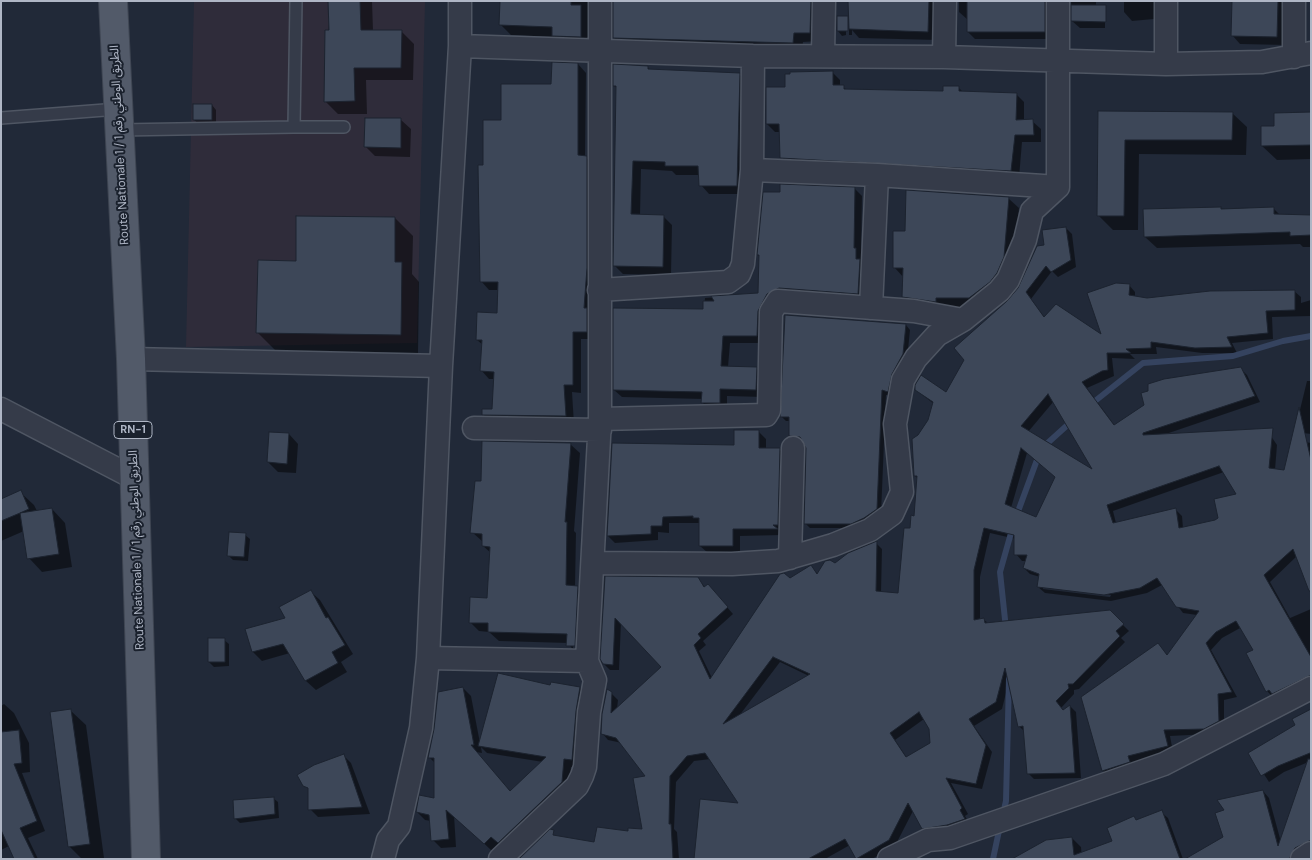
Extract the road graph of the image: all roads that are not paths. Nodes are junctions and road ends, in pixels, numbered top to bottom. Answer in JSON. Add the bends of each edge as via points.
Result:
{"nodes":[{"id":1,"x":113,"y":1,"type":"edge"},
{"id":2,"x":296,"y":1,"type":"edge"},
{"id":3,"x":460,"y":1,"type":"edge"},
{"id":4,"x":600,"y":1,"type":"edge"},
{"id":5,"x":824,"y":1,"type":"edge"},
{"id":6,"x":945,"y":1,"type":"edge"},
{"id":7,"x":1058,"y":1,"type":"edge"},
{"id":8,"x":1166,"y":1,"type":"edge"},
{"id":9,"x":1294,"y":1,"type":"edge"},
{"id":10,"x":460,"y":46,"type":"junction"},
{"id":11,"x":600,"y":50,"type":"junction"},
{"id":12,"x":823,"y":55,"type":"junction"},
{"id":13,"x":1302,"y":55,"type":"edge"},
{"id":14,"x":753,"y":56,"type":"junction"},
{"id":15,"x":944,"y":57,"type":"junction"},
{"id":16,"x":1058,"y":60,"type":"junction"},
{"id":17,"x":1166,"y":64,"type":"junction"},
{"id":18,"x":1,"y":118,"type":"edge"},
{"id":19,"x":119,"y":120,"type":"junction"},
{"id":20,"x":294,"y":127,"type":"junction"},
{"id":21,"x":344,"y":127,"type":"dead end"},
{"id":22,"x":752,"y":170,"type":"junction"},
{"id":23,"x":877,"y":175,"type":"junction"},
{"id":24,"x":1058,"y":187,"type":"junction"},
{"id":25,"x":599,"y":290,"type":"junction"},
{"id":26,"x":871,"y":308,"type":"junction"},
{"id":27,"x":963,"y":320,"type":"junction"},
{"id":28,"x":131,"y":359,"type":"junction"},
{"id":29,"x":441,"y":366,"type":"junction"},
{"id":30,"x":1,"y":409,"type":"edge"},
{"id":31,"x":600,"y":425,"type":"junction"},
{"id":32,"x":474,"y":428,"type":"dead end"},
{"id":33,"x":793,"y":448,"type":"dead end"},
{"id":34,"x":134,"y":478,"type":"junction"},
{"id":35,"x":790,"y":558,"type":"junction"},
{"id":36,"x":593,"y":563,"type":"junction"},
{"id":37,"x":428,"y":658,"type":"junction"},
{"id":38,"x":587,"y":661,"type":"junction"},
{"id":39,"x":1311,"y":688,"type":"edge"},
{"id":40,"x":1311,"y":853,"type":"edge"},
{"id":41,"x":146,"y":859,"type":"edge"},
{"id":42,"x":383,"y":859,"type":"edge"},
{"id":43,"x":500,"y":859,"type":"edge"},
{"id":44,"x":889,"y":859,"type":"edge"},
{"id":45,"x":1302,"y":859,"type":"edge"}],
"edges":[{"from":1,"to":19,"type":"main road","name":"Route Nationale 1 / الطريق الوطني رقم 1","number":"RN-1"},
{"from":2,"to":20,"type":"lane"},
{"from":3,"to":10,"type":"street"},
{"from":4,"to":11,"type":"street"},
{"from":5,"to":12,"type":"street"},
{"from":6,"to":15,"type":"street"},
{"from":7,"to":16,"type":"street"},
{"from":8,"to":17,"type":"street"},
{"from":9,"to":13,"type":"street"},
{"from":10,"to":11,"type":"street"},
{"from":10,"to":29,"type":"street"},
{"from":11,"to":14,"type":"street"},
{"from":11,"to":25,"type":"street"},
{"from":12,"to":14,"type":"street"},
{"from":12,"to":15,"type":"street"},
{"from":13,"to":17,"type":"street","via":[[1262,62]]},
{"from":14,"to":22,"type":"street"},
{"from":15,"to":16,"type":"street"},
{"from":16,"to":17,"type":"street"},
{"from":16,"to":24,"type":"street"},
{"from":18,"to":19,"type":"lane"},
{"from":19,"to":20,"type":"lane"},
{"from":19,"to":28,"type":"main road","name":"Route Nationale 1 / الطريق الوطني رقم 1","number":"RN-1"},
{"from":20,"to":21,"type":"lane"},
{"from":22,"to":23,"type":"street"},
{"from":22,"to":25,"type":"street","via":[[740,274],[728,282]]},
{"from":23,"to":24,"type":"street"},
{"from":23,"to":26,"type":"street"},
{"from":24,"to":27,"type":"street","via":[[1032,211],[1025,240],[1008,280]]},
{"from":25,"to":31,"type":"street"},
{"from":26,"to":27,"type":"street","via":[[914,311]]},
{"from":26,"to":31,"type":"street","via":[[778,301],[771,312],[769,410],[766,415]]},
{"from":27,"to":35,"type":"street","via":[[937,335],[916,358],[903,380],[895,424],[902,492],[892,514],[870,530]]},
{"from":28,"to":29,"type":"street"},
{"from":28,"to":34,"type":"main road","name":"Route Nationale 1 / الطريق الوطني رقم 1","number":"RN-1"},
{"from":29,"to":37,"type":"street"},
{"from":30,"to":34,"type":"street"},
{"from":31,"to":32,"type":"street"},
{"from":31,"to":36,"type":"street"},
{"from":33,"to":35,"type":"street"},
{"from":34,"to":41,"type":"main road","name":"Route Nationale 1 / الطريق الوطني رقم 1","number":"RN-1"},
{"from":35,"to":36,"type":"street","via":[[732,564]]},
{"from":36,"to":38,"type":"street"},
{"from":37,"to":38,"type":"street"},
{"from":37,"to":42,"type":"street","via":[[422,728],[399,826],[388,840]]},
{"from":38,"to":43,"type":"street","via":[[596,680],[582,776],[577,786]]},
{"from":39,"to":44,"type":"street","via":[[1164,764],[950,838],[928,840]]},
{"from":40,"to":45,"type":"street"}]}
